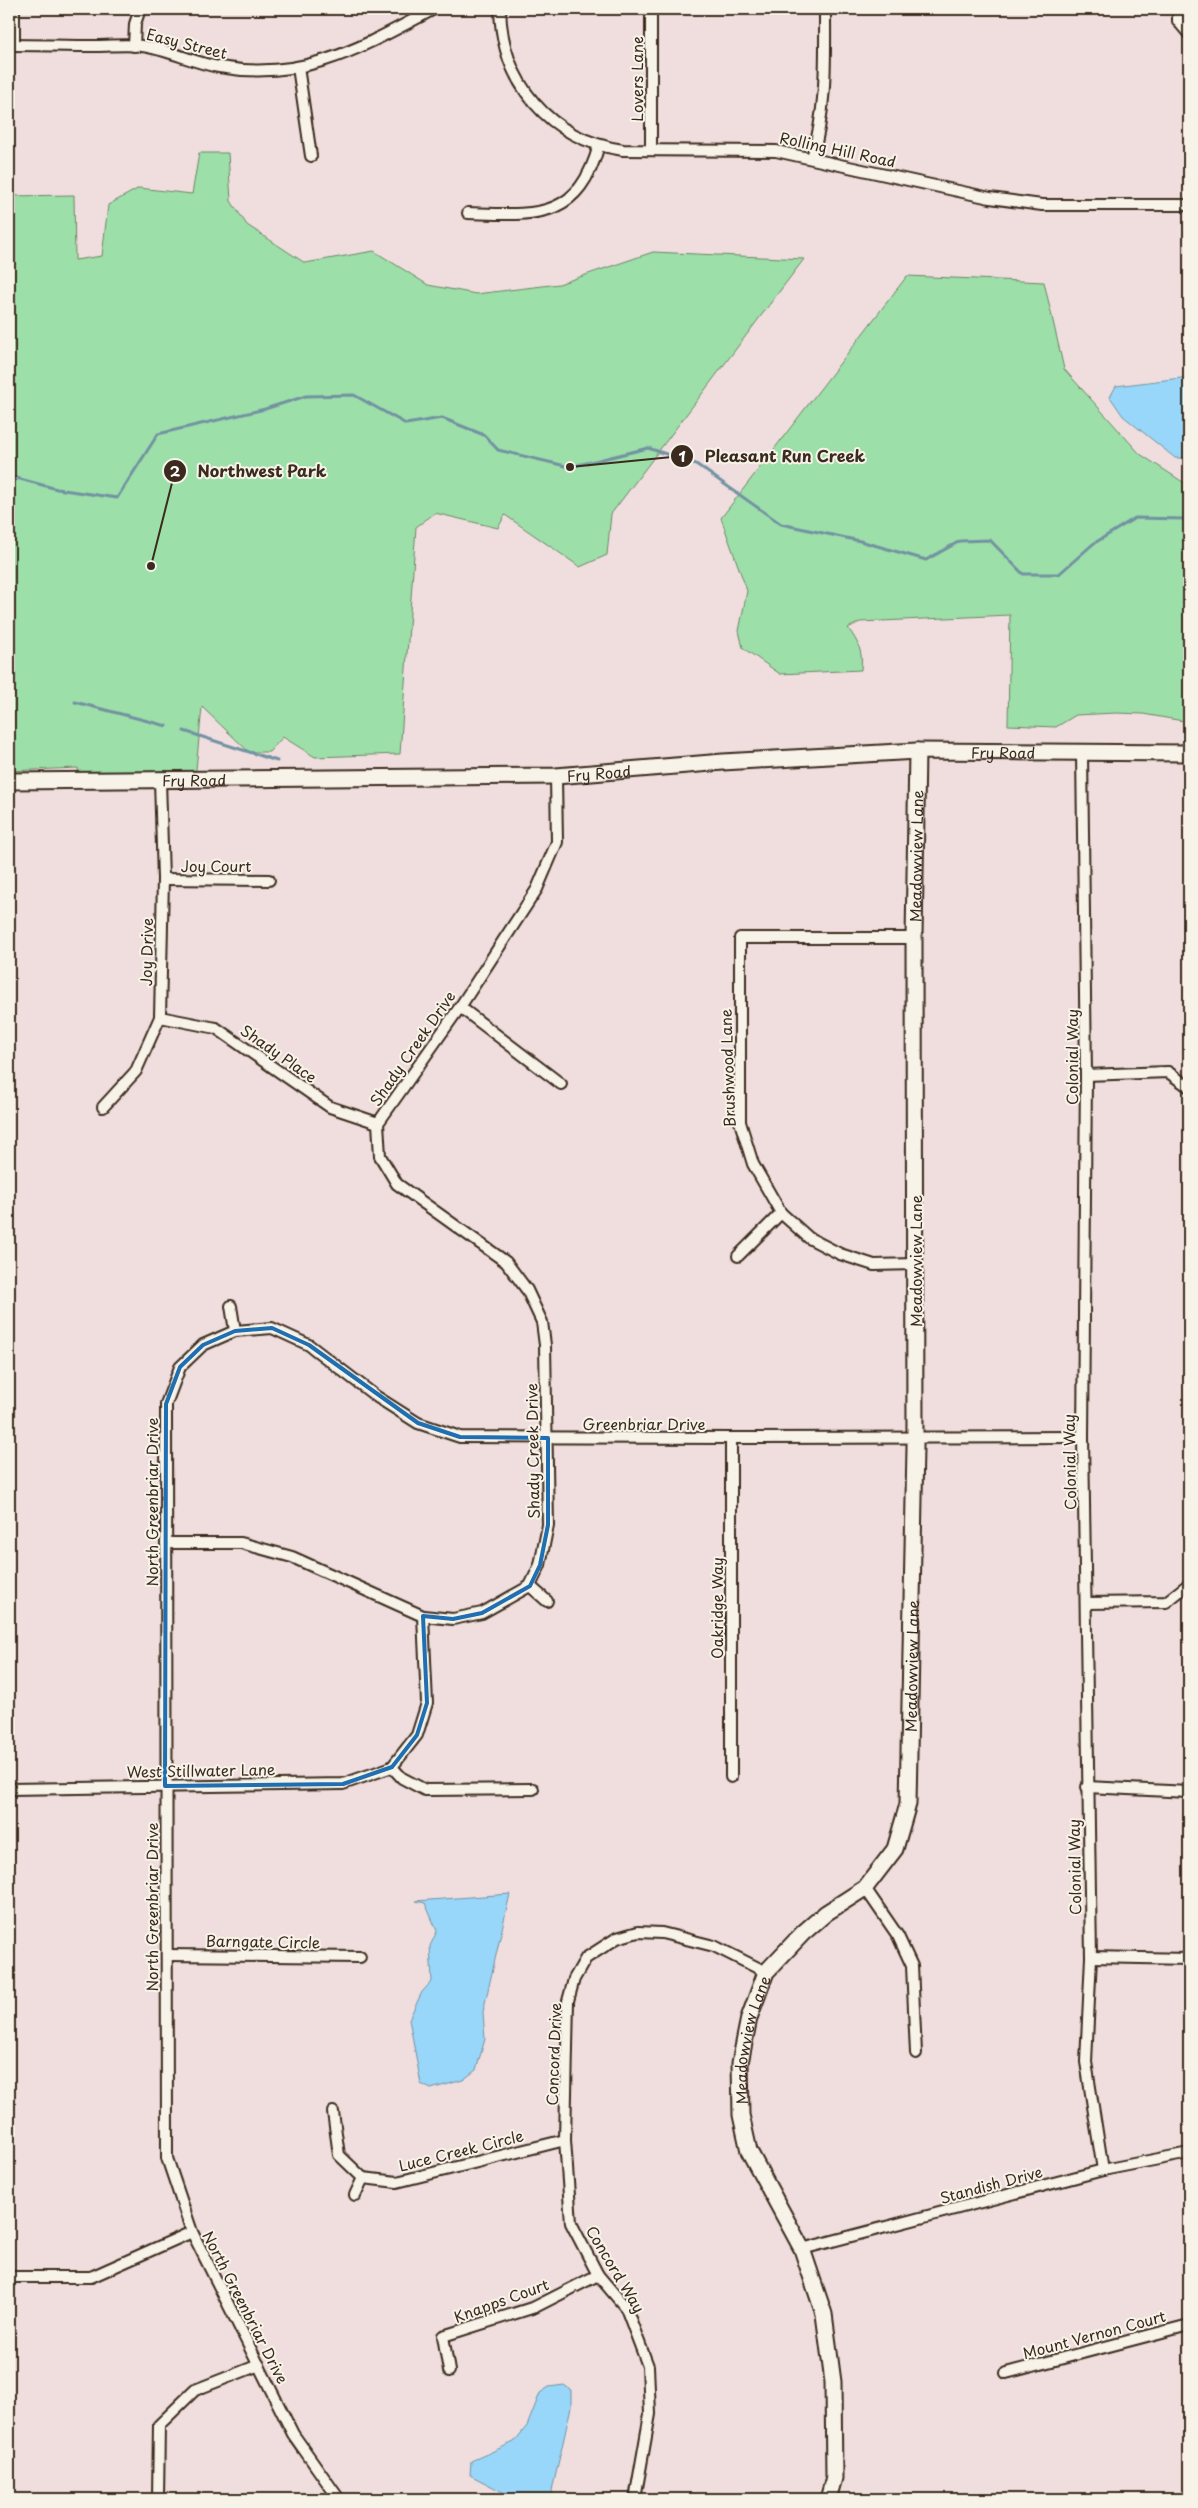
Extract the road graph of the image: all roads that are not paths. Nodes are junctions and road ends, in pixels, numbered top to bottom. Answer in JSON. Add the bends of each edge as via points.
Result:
{"nodes":[{"id":1,"x":14,"y":9,"type":"edge"},
{"id":2,"x":140,"y":9,"type":"edge"},
{"id":3,"x":434,"y":9,"type":"edge"},
{"id":4,"x":500,"y":9,"type":"edge"},
{"id":5,"x":651,"y":9,"type":"edge"},
{"id":6,"x":825,"y":9,"type":"edge"},
{"id":7,"x":1178,"y":9,"type":"edge"},
{"id":8,"x":1189,"y":34,"type":"edge"},
{"id":9,"x":11,"y":45,"type":"edge"},
{"id":10,"x":134,"y":46,"type":"junction"},
{"id":11,"x":298,"y":67,"type":"junction"},
{"id":12,"x":599,"y":145,"type":"junction"},
{"id":13,"x":651,"y":150,"type":"junction"},
{"id":14,"x":311,"y":156,"type":"dead end"},
{"id":15,"x":812,"y":158,"type":"junction"},
{"id":16,"x":1189,"y":205,"type":"edge"},
{"id":17,"x":468,"y":214,"type":"dead end"},
{"id":18,"x":917,"y":751,"type":"junction"},
{"id":19,"x":1082,"y":752,"type":"junction"},
{"id":20,"x":1189,"y":753,"type":"edge"},
{"id":21,"x":556,"y":776,"type":"junction"},
{"id":22,"x":160,"y":780,"type":"junction"},
{"id":23,"x":9,"y":781,"type":"edge"},
{"id":24,"x":163,"y":879,"type":"junction"},
{"id":25,"x":269,"y":880,"type":"dead end"},
{"id":26,"x":914,"y":938,"type":"junction"},
{"id":27,"x":460,"y":1007,"type":"junction"},
{"id":28,"x":160,"y":1018,"type":"junction"},
{"id":29,"x":1086,"y":1075,"type":"junction"},
{"id":30,"x":562,"y":1084,"type":"dead end"},
{"id":31,"x":1189,"y":1087,"type":"edge"},
{"id":32,"x":103,"y":1107,"type":"dead end"},
{"id":33,"x":378,"y":1123,"type":"junction"},
{"id":34,"x":781,"y":1213,"type":"junction"},
{"id":35,"x":738,"y":1256,"type":"dead end"},
{"id":36,"x":915,"y":1264,"type":"junction"},
{"id":37,"x":231,"y":1306,"type":"dead end"},
{"id":38,"x":235,"y":1331,"type":"junction"},
{"id":39,"x":1084,"y":1436,"type":"junction"},
{"id":40,"x":915,"y":1437,"type":"junction"},
{"id":41,"x":548,"y":1438,"type":"junction"},
{"id":42,"x":731,"y":1438,"type":"junction"},
{"id":43,"x":166,"y":1543,"type":"junction"},
{"id":44,"x":1189,"y":1584,"type":"edge"},
{"id":45,"x":530,"y":1586,"type":"junction"},
{"id":46,"x":547,"y":1602,"type":"dead end"},
{"id":47,"x":1086,"y":1603,"type":"junction"},
{"id":48,"x":423,"y":1616,"type":"junction"},
{"id":49,"x":392,"y":1768,"type":"junction"},
{"id":50,"x":731,"y":1777,"type":"dead end"},
{"id":51,"x":165,"y":1786,"type":"junction"},
{"id":52,"x":534,"y":1788,"type":"dead end"},
{"id":53,"x":1087,"y":1788,"type":"junction"},
{"id":54,"x":9,"y":1789,"type":"edge"},
{"id":55,"x":1189,"y":1792,"type":"edge"},
{"id":56,"x":865,"y":1888,"type":"junction"},
{"id":57,"x":167,"y":1955,"type":"junction"},
{"id":58,"x":360,"y":1957,"type":"dead end"},
{"id":59,"x":1091,"y":1957,"type":"junction"},
{"id":60,"x":1189,"y":1959,"type":"edge"},
{"id":61,"x":766,"y":1972,"type":"junction"},
{"id":62,"x":916,"y":2053,"type":"dead end"},
{"id":63,"x":333,"y":2112,"type":"dead end"},
{"id":64,"x":565,"y":2140,"type":"junction"},
{"id":65,"x":1189,"y":2153,"type":"edge"},
{"id":66,"x":1103,"y":2170,"type":"junction"},
{"id":67,"x":363,"y":2178,"type":"junction"},
{"id":68,"x":355,"y":2195,"type":"dead end"},
{"id":69,"x":192,"y":2232,"type":"junction"},
{"id":70,"x":802,"y":2249,"type":"junction"},
{"id":71,"x":598,"y":2275,"type":"junction"},
{"id":72,"x":9,"y":2277,"type":"edge"},
{"id":73,"x":1189,"y":2324,"type":"edge"},
{"id":74,"x":259,"y":2365,"type":"junction"},
{"id":75,"x":449,"y":2371,"type":"dead end"},
{"id":76,"x":1006,"y":2373,"type":"dead end"},
{"id":77,"x":158,"y":2499,"type":"edge"},
{"id":78,"x":339,"y":2499,"type":"edge"},
{"id":79,"x":635,"y":2499,"type":"edge"},
{"id":80,"x":828,"y":2499,"type":"edge"}],
"edges":[{"from":1,"to":9,"type":"street"},
{"from":2,"to":10,"type":"street","via":[[135,24]]},
{"from":3,"to":11,"type":"street","name":"Easy Street","via":[[355,50]]},
{"from":4,"to":12,"type":"street","name":"Rolling Hill Road","via":[[503,41],[525,90],[560,127]]},
{"from":5,"to":13,"type":"street","name":"Lovers Lane"},
{"from":6,"to":15,"type":"street","via":[[824,102]]},
{"from":7,"to":8,"type":"street","via":[[1178,22]]},
{"from":9,"to":10,"type":"street","name":"Easy Street"},
{"from":10,"to":11,"type":"street","name":"Easy Street","via":[[199,64],[231,69]]},
{"from":11,"to":14,"type":"street"},
{"from":12,"to":13,"type":"street","name":"Rolling Hill Road","via":[[623,150]]},
{"from":12,"to":17,"type":"street","via":[[582,186],[555,207],[522,215]]},
{"from":13,"to":15,"type":"street","name":"Rolling Hill Road","via":[[770,150]]},
{"from":15,"to":16,"type":"street","name":"Rolling Hill Road","via":[[1007,201],[1060,206]]},
{"from":18,"to":19,"type":"street","name":"Fry Road"},
{"from":18,"to":21,"type":"street","name":"Fry Road"},
{"from":18,"to":26,"type":"street","name":"Meadowview Lane"},
{"from":19,"to":20,"type":"street","name":"Fry Road"},
{"from":19,"to":29,"type":"street","name":"Colonial Way"},
{"from":21,"to":22,"type":"street","name":"Fry Road"},
{"from":21,"to":27,"type":"street","name":"Shady Creek Drive","via":[[557,842],[541,881]]},
{"from":22,"to":23,"type":"street","name":"Fry Road"},
{"from":22,"to":24,"type":"street","name":"Joy Drive"},
{"from":24,"to":25,"type":"street","name":"Joy Court"},
{"from":24,"to":28,"type":"street","name":"Joy Drive"},
{"from":26,"to":34,"type":"street","name":"Brushwood Lane","via":[[740,938],[740,1122],[752,1164]]},
{"from":26,"to":36,"type":"street","name":"Meadowview Lane"},
{"from":27,"to":30,"type":"street"},
{"from":27,"to":33,"type":"street","name":"Shady Creek Drive"},
{"from":28,"to":32,"type":"street","name":"Joy Drive","via":[[136,1071]]},
{"from":28,"to":33,"type":"street","name":"Shady Place","via":[[216,1028],[330,1107]]},
{"from":29,"to":31,"type":"street","via":[[1168,1072]]},
{"from":29,"to":39,"type":"street","name":"Colonial Way"},
{"from":33,"to":41,"type":"street","name":"Shady Creek Drive","via":[[380,1156],[397,1184],[506,1262],[527,1290],[542,1322],[546,1345]]},
{"from":34,"to":35,"type":"street"},
{"from":34,"to":36,"type":"street","name":"Brushwood Lane","via":[[809,1238],[840,1254],[874,1264]]},
{"from":36,"to":40,"type":"street","name":"Meadowview Lane"},
{"from":37,"to":38,"type":"street"},
{"from":38,"to":41,"type":"street","name":"Greenbriar Drive","via":[[272,1328],[309,1345],[377,1397],[418,1423],[460,1436]]},
{"from":38,"to":43,"type":"street","name":"North Greenbriar Drive","via":[[203,1345],[180,1367],[166,1404]]},
{"from":39,"to":40,"type":"street","name":"Greenbriar Drive"},
{"from":39,"to":47,"type":"street","name":"Colonial Way"},
{"from":40,"to":42,"type":"street","name":"Greenbriar Drive"},
{"from":40,"to":56,"type":"street","name":"Meadowview Lane","via":[[908,1804],[895,1849]]},
{"from":41,"to":42,"type":"street","name":"Greenbriar Drive"},
{"from":41,"to":45,"type":"street","name":"Shady Creek Drive","via":[[548,1525],[540,1565]]},
{"from":42,"to":50,"type":"street","name":"Oakridge Way"},
{"from":43,"to":48,"type":"street","via":[[241,1543],[292,1557]]},
{"from":43,"to":51,"type":"street","name":"North Greenbriar Drive"},
{"from":44,"to":47,"type":"street","via":[[1166,1602]]},
{"from":45,"to":46,"type":"street"},
{"from":45,"to":48,"type":"street","via":[[482,1613],[453,1619]]},
{"from":47,"to":53,"type":"street","name":"Colonial Way"},
{"from":48,"to":49,"type":"street","via":[[427,1702],[417,1734]]},
{"from":49,"to":51,"type":"street","name":"West Stillwater Lane","via":[[343,1784]]},
{"from":49,"to":52,"type":"street","via":[[402,1778],[425,1790]]},
{"from":51,"to":54,"type":"street","name":"West Stillwater Lane"},
{"from":51,"to":57,"type":"street","name":"North Greenbriar Drive"},
{"from":53,"to":55,"type":"street"},
{"from":53,"to":59,"type":"street","name":"Colonial Way"},
{"from":56,"to":61,"type":"street","name":"Meadowview Lane","via":[[803,1933]]},
{"from":56,"to":62,"type":"street","via":[[898,1936],[912,1966]]},
{"from":57,"to":58,"type":"street","name":"Barngate Circle"},
{"from":57,"to":69,"type":"street","name":"North Greenbriar Drive","via":[[168,2158]]},
{"from":59,"to":60,"type":"street"},
{"from":59,"to":66,"type":"street","name":"Colonial Way","via":[[1086,2062]]},
{"from":61,"to":64,"type":"street","name":"Concord Drive","via":[[714,1946],[662,1933],[638,1932],[617,1938],[586,1958],[574,1979],[568,2001]]},
{"from":61,"to":70,"type":"street","name":"Meadowview Lane","via":[[749,2018],[740,2063],[741,2115],[749,2151]]},
{"from":63,"to":67,"type":"street","via":[[339,2155]]},
{"from":64,"to":67,"type":"street","name":"Luce Creek Circle","via":[[397,2182]]},
{"from":64,"to":71,"type":"street","name":"Concord Way","via":[[571,2223]]},
{"from":65,"to":66,"type":"street","name":"Standish Drive"},
{"from":66,"to":70,"type":"street","name":"Standish Drive"},
{"from":67,"to":68,"type":"street"},
{"from":69,"to":72,"type":"street","via":[[91,2277]]},
{"from":69,"to":74,"type":"street","name":"North Greenbriar Drive"},
{"from":70,"to":80,"type":"street","name":"Meadowview Lane","via":[[824,2314],[833,2382],[834,2478]]},
{"from":71,"to":75,"type":"street","name":"Knapps Court","via":[[536,2307],[443,2336]]},
{"from":71,"to":79,"type":"street","name":"Concord Way","via":[[626,2308],[648,2366],[650,2414]]},
{"from":73,"to":76,"type":"street","name":"Mount Vernon Court"},
{"from":74,"to":77,"type":"street","via":[[195,2390],[159,2425]]},
{"from":74,"to":78,"type":"street","name":"North Greenbriar Drive","via":[[293,2434]]}]}
